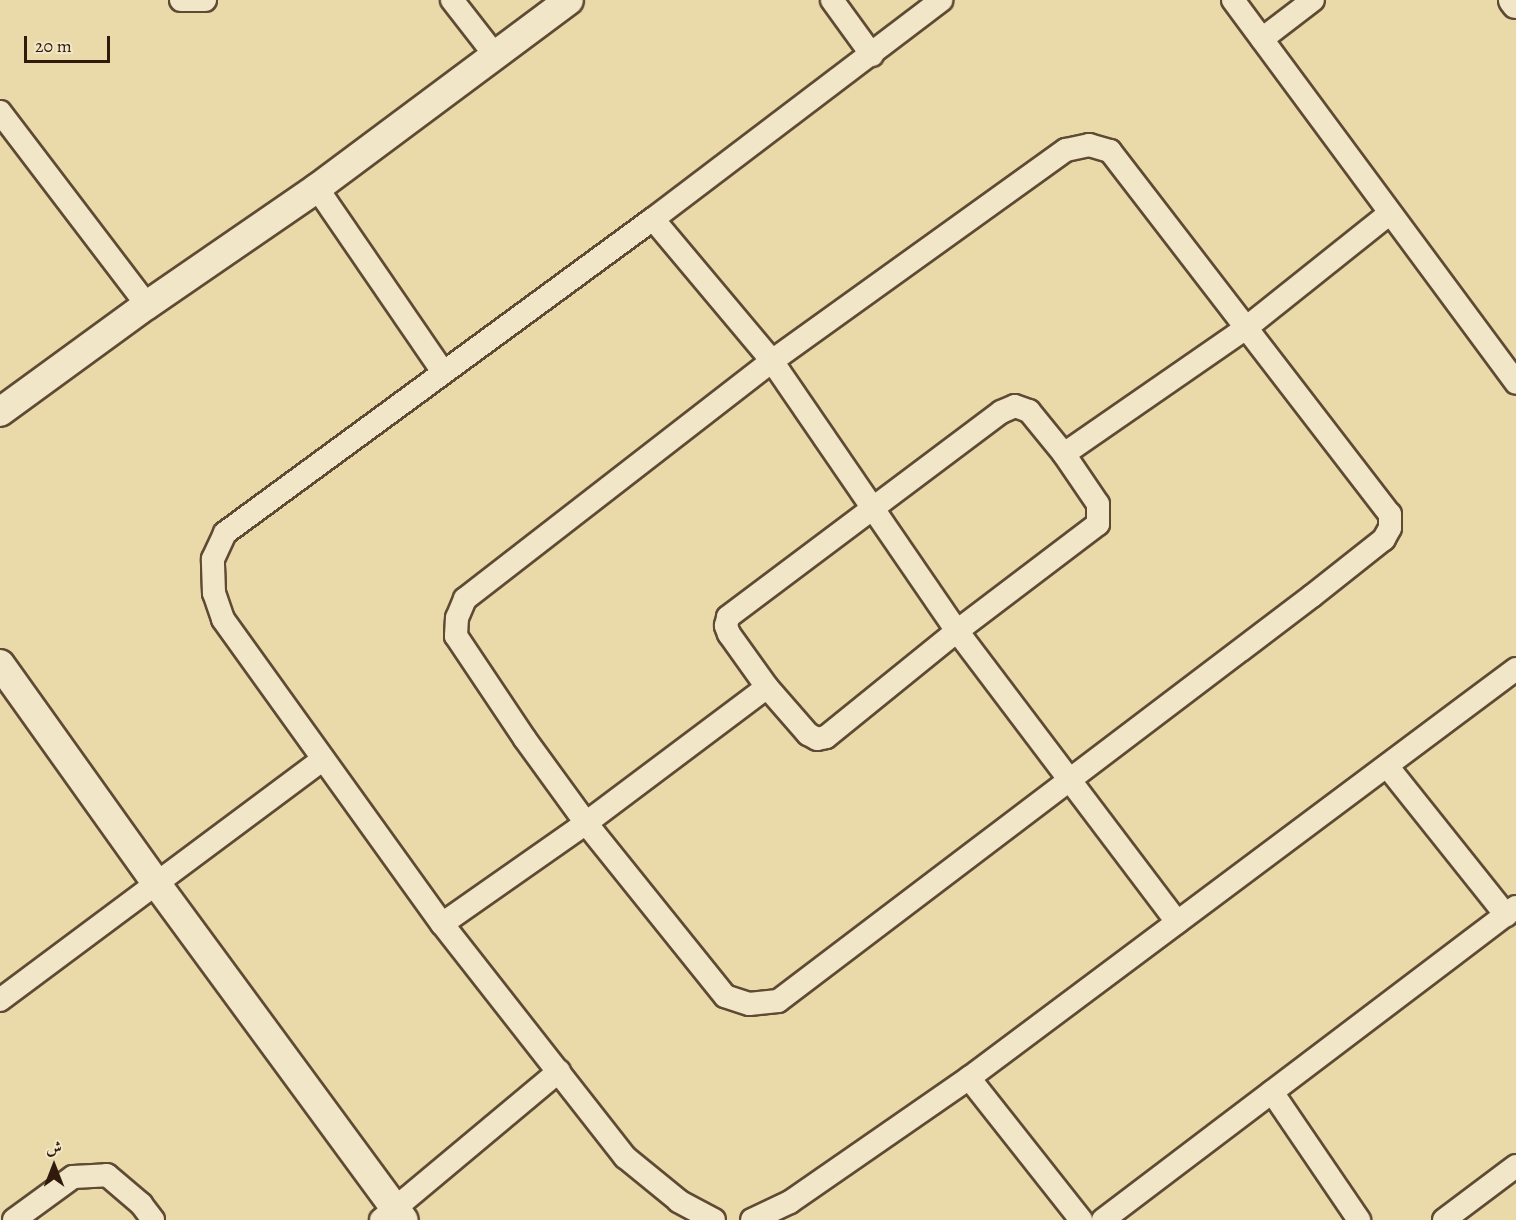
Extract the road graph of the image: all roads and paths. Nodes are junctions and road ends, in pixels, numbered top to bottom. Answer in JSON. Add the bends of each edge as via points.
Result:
{"nodes":[{"id":1,"x":181,"y":0,"type":"edge"},
{"id":2,"x":205,"y":0,"type":"edge"},
{"id":3,"x":452,"y":0,"type":"edge"},
{"id":4,"x":568,"y":0,"type":"edge"},
{"id":5,"x":832,"y":0,"type":"edge"},
{"id":6,"x":941,"y":0,"type":"edge"},
{"id":7,"x":1233,"y":0,"type":"edge"},
{"id":8,"x":1313,"y":0,"type":"edge"},
{"id":9,"x":1513,"y":0,"type":"edge"},
{"id":10,"x":1516,"y":4,"type":"edge"},
{"id":11,"x":1262,"y":39,"type":"junction"},
{"id":12,"x":494,"y":54,"type":"junction"},
{"id":13,"x":872,"y":55,"type":"junction"},
{"id":14,"x":0,"y":112,"type":"edge"},
{"id":15,"x":317,"y":188,"type":"junction"},
{"id":16,"x":1390,"y":213,"type":"junction"},
{"id":17,"x":653,"y":219,"type":"junction"},
{"id":18,"x":147,"y":305,"type":"junction"},
{"id":19,"x":1246,"y":328,"type":"junction"},
{"id":20,"x":772,"y":361,"type":"junction"},
{"id":21,"x":443,"y":372,"type":"junction"},
{"id":22,"x":1513,"y":373,"type":"edge"},
{"id":23,"x":0,"y":412,"type":"edge"},
{"id":24,"x":1064,"y":454,"type":"junction"},
{"id":25,"x":872,"y":507,"type":"junction"},
{"id":26,"x":957,"y":631,"type":"junction"},
{"id":27,"x":0,"y":664,"type":"edge"},
{"id":28,"x":1516,"y":669,"type":"edge"},
{"id":29,"x":767,"y":687,"type":"junction"},
{"id":30,"x":323,"y":759,"type":"junction"},
{"id":31,"x":1387,"y":766,"type":"junction"},
{"id":32,"x":1070,"y":781,"type":"junction"},
{"id":33,"x":586,"y":823,"type":"junction"},
{"id":34,"x":156,"y":883,"type":"junction"},
{"id":35,"x":1511,"y":911,"type":"edge"},
{"id":36,"x":1177,"y":922,"type":"junction"},
{"id":37,"x":442,"y":924,"type":"junction"},
{"id":38,"x":0,"y":1000,"type":"edge"},
{"id":39,"x":559,"y":1071,"type":"junction"},
{"id":40,"x":969,"y":1078,"type":"junction"},
{"id":41,"x":1272,"y":1092,"type":"junction"},
{"id":42,"x":1516,"y":1166,"type":"edge"},
{"id":43,"x":393,"y":1216,"type":"edge"},
{"id":44,"x":14,"y":1220,"type":"edge"},
{"id":45,"x":153,"y":1220,"type":"edge"},
{"id":46,"x":714,"y":1220,"type":"edge"},
{"id":47,"x":752,"y":1220,"type":"edge"},
{"id":48,"x":1081,"y":1220,"type":"edge"},
{"id":49,"x":1103,"y":1220,"type":"edge"},
{"id":50,"x":1359,"y":1220,"type":"edge"},
{"id":51,"x":1444,"y":1220,"type":"edge"}],
"edges":[{"from":1,"to":2,"type":"street"},
{"from":3,"to":12,"type":"street"},
{"from":4,"to":12,"type":"street"},
{"from":5,"to":13,"type":"street"},
{"from":6,"to":13,"type":"street"},
{"from":7,"to":11,"type":"street"},
{"from":8,"to":11,"type":"street"},
{"from":9,"to":10,"type":"street"},
{"from":11,"to":16,"type":"street"},
{"from":12,"to":15,"type":"street"},
{"from":13,"to":17,"type":"street"},
{"from":14,"to":18,"type":"street"},
{"from":15,"to":18,"type":"street"},
{"from":15,"to":21,"type":"street"},
{"from":16,"to":19,"type":"street"},
{"from":16,"to":22,"type":"street"},
{"from":17,"to":20,"type":"street"},
{"from":17,"to":21,"type":"street"},
{"from":18,"to":23,"type":"street"},
{"from":19,"to":20,"type":"street","via":[[1110,151],[1089,145],[1066,150]]},
{"from":19,"to":24,"type":"street"},
{"from":19,"to":32,"type":"street","via":[[1390,514],[1390,528],[1384,539]]},
{"from":20,"to":25,"type":"street"},
{"from":20,"to":33,"type":"street","via":[[465,599],[457,618],[456,636]]},
{"from":21,"to":30,"type":"street","via":[[225,533],[213,559],[214,592],[223,619]]},
{"from":24,"to":25,"type":"street","via":[[1029,411],[1015,406],[1001,412]]},
{"from":24,"to":26,"type":"street","via":[[1098,504],[1098,524]]},
{"from":25,"to":26,"type":"street"},
{"from":25,"to":29,"type":"street","via":[[728,617],[729,634]]},
{"from":26,"to":29,"type":"street","via":[[826,737],[808,734]]},
{"from":26,"to":32,"type":"street"},
{"from":27,"to":34,"type":"street"},
{"from":28,"to":31,"type":"street"},
{"from":29,"to":33,"type":"street"},
{"from":30,"to":34,"type":"street"},
{"from":30,"to":37,"type":"street"},
{"from":31,"to":35,"type":"street"},
{"from":31,"to":36,"type":"street"},
{"from":32,"to":33,"type":"street","via":[[778,1001],[749,1004],[725,996]]},
{"from":32,"to":36,"type":"street"},
{"from":33,"to":37,"type":"street"},
{"from":34,"to":38,"type":"street"},
{"from":34,"to":43,"type":"street"},
{"from":35,"to":41,"type":"street"},
{"from":36,"to":40,"type":"street"},
{"from":37,"to":39,"type":"street"},
{"from":39,"to":43,"type":"street"},
{"from":39,"to":46,"type":"street","via":[[626,1157],[679,1201]]},
{"from":40,"to":47,"type":"street","via":[[790,1202]]},
{"from":40,"to":48,"type":"street"},
{"from":41,"to":49,"type":"street"},
{"from":41,"to":50,"type":"street"},
{"from":42,"to":51,"type":"street"},
{"from":44,"to":45,"type":"street","via":[[73,1177],[106,1175],[141,1204]]}]}
